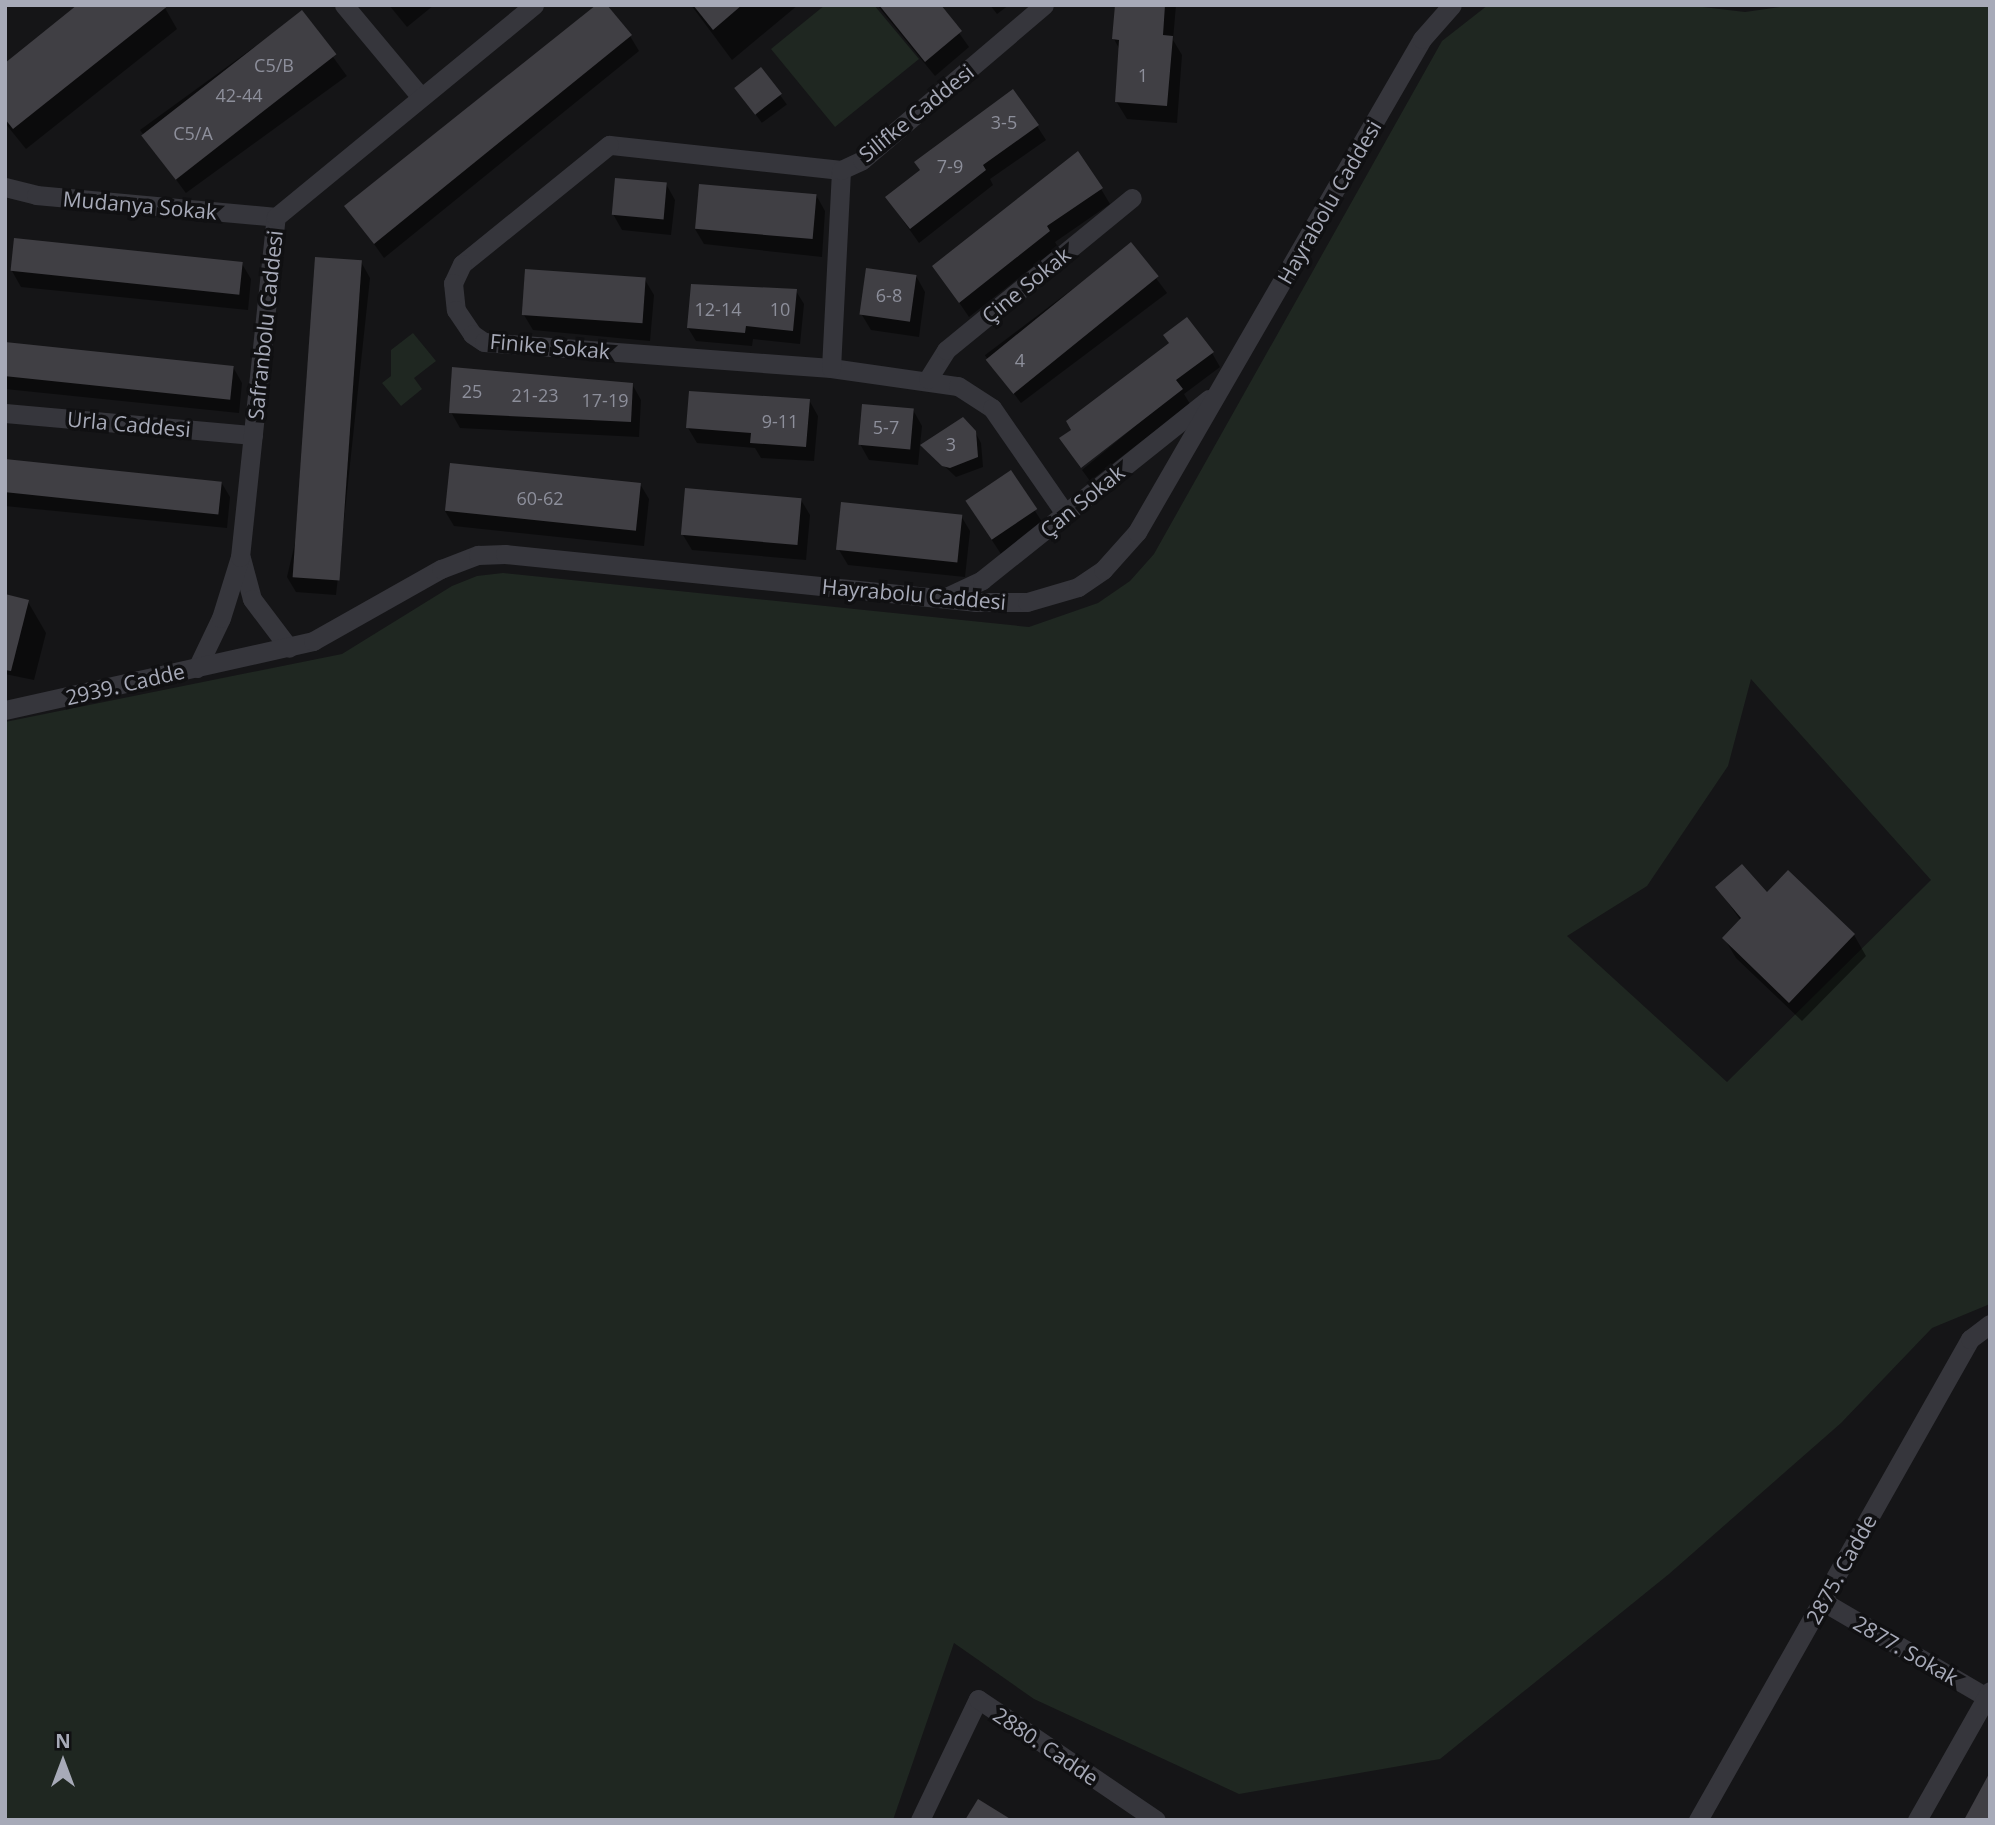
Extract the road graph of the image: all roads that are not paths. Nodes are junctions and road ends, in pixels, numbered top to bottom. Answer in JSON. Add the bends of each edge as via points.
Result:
{"nodes":[{"id":1,"x":344,"y":5,"type":"edge"},
{"id":2,"x":534,"y":5,"type":"edge"},
{"id":3,"x":1044,"y":5,"type":"edge"},
{"id":4,"x":1452,"y":5,"type":"edge"},
{"id":5,"x":420,"y":96,"type":"junction"},
{"id":6,"x":841,"y":170,"type":"junction"},
{"id":7,"x":5,"y":187,"type":"edge"},
{"id":8,"x":1132,"y":198,"type":"dead end"},
{"id":9,"x":276,"y":217,"type":"junction"},
{"id":10,"x":831,"y":369,"type":"junction"},
{"id":11,"x":928,"y":379,"type":"junction"},
{"id":12,"x":1220,"y":389,"type":"junction"},
{"id":13,"x":5,"y":414,"type":"edge"},
{"id":14,"x":253,"y":435,"type":"junction"},
{"id":15,"x":1066,"y":515,"type":"junction"},
{"id":16,"x":240,"y":557,"type":"junction"},
{"id":17,"x":936,"y":599,"type":"junction"},
{"id":18,"x":289,"y":648,"type":"junction"},
{"id":19,"x":245,"y":657,"type":"joint"},
{"id":20,"x":197,"y":668,"type":"junction"},
{"id":21,"x":5,"y":710,"type":"edge"},
{"id":22,"x":1990,"y":1324,"type":"edge"},
{"id":23,"x":1822,"y":1601,"type":"junction"},
{"id":24,"x":1989,"y":1696,"type":"edge"},
{"id":25,"x":920,"y":1820,"type":"edge"},
{"id":26,"x":1156,"y":1820,"type":"edge"},
{"id":27,"x":1699,"y":1820,"type":"edge"},
{"id":28,"x":1917,"y":1820,"type":"edge"}],
"edges":[{"from":1,"to":5,"type":"street"},
{"from":2,"to":5,"type":"street","name":"Safranbolu Caddesi"},
{"from":3,"to":6,"type":"street","name":"Silifke Caddesi","via":[[862,160]]},
{"from":4,"to":12,"type":"street","name":"Hayrabolu Caddesi","via":[[1422,39]]},
{"from":5,"to":9,"type":"street","name":"Safranbolu Caddesi"},
{"from":6,"to":10,"type":"street","name":"Silifke Caddesi"},
{"from":6,"to":10,"type":"street","name":"Finike Sokak","via":[[615,143],[598,150],[462,264],[453,283],[459,316],[484,342]]},
{"from":7,"to":9,"type":"street","name":"Mudanya Sokak","via":[[36,195]]},
{"from":8,"to":11,"type":"street","name":"Çine Sokak","via":[[946,350]]},
{"from":9,"to":14,"type":"street","name":"Safranbolu Caddesi"},
{"from":10,"to":11,"type":"street","name":"Finike Sokak"},
{"from":11,"to":15,"type":"street","name":"Finike Sokak","via":[[968,390],[986,402]]},
{"from":12,"to":15,"type":"street","name":"Çan Sokak"},
{"from":12,"to":17,"type":"street","name":"Hayrabolu Caddesi","via":[[1137,532],[1095,577],[1067,592],[1027,602]]},
{"from":13,"to":14,"type":"street","name":"Urla Caddesi"},
{"from":14,"to":16,"type":"street","name":"Safranbolu Caddesi"},
{"from":15,"to":17,"type":"street","name":"Çan Sokak","via":[[982,580]]},
{"from":16,"to":18,"type":"street","name":"Safranbolu Caddesi","via":[[253,599]]},
{"from":16,"to":20,"type":"street","name":"Safranbolu Caddesi","via":[[221,618]]},
{"from":17,"to":18,"type":"street","name":"Hayrabolu Caddesi","via":[[492,554],[453,564],[336,631]]},
{"from":18,"to":19,"type":"street","name":"Hayrabolu Caddesi"},
{"from":19,"to":20,"type":"street","name":"2939. Cadde"},
{"from":20,"to":21,"type":"street","name":"2939. Cadde"},
{"from":22,"to":23,"type":"street","name":"2875. Cadde","via":[[1970,1339]]},
{"from":23,"to":24,"type":"street","name":"2877. Sokak"},
{"from":23,"to":27,"type":"street","name":"2875. Cadde"},
{"from":24,"to":28,"type":"street"},
{"from":25,"to":26,"type":"street","name":"2880. Cadde","via":[[978,1699]]}]}
